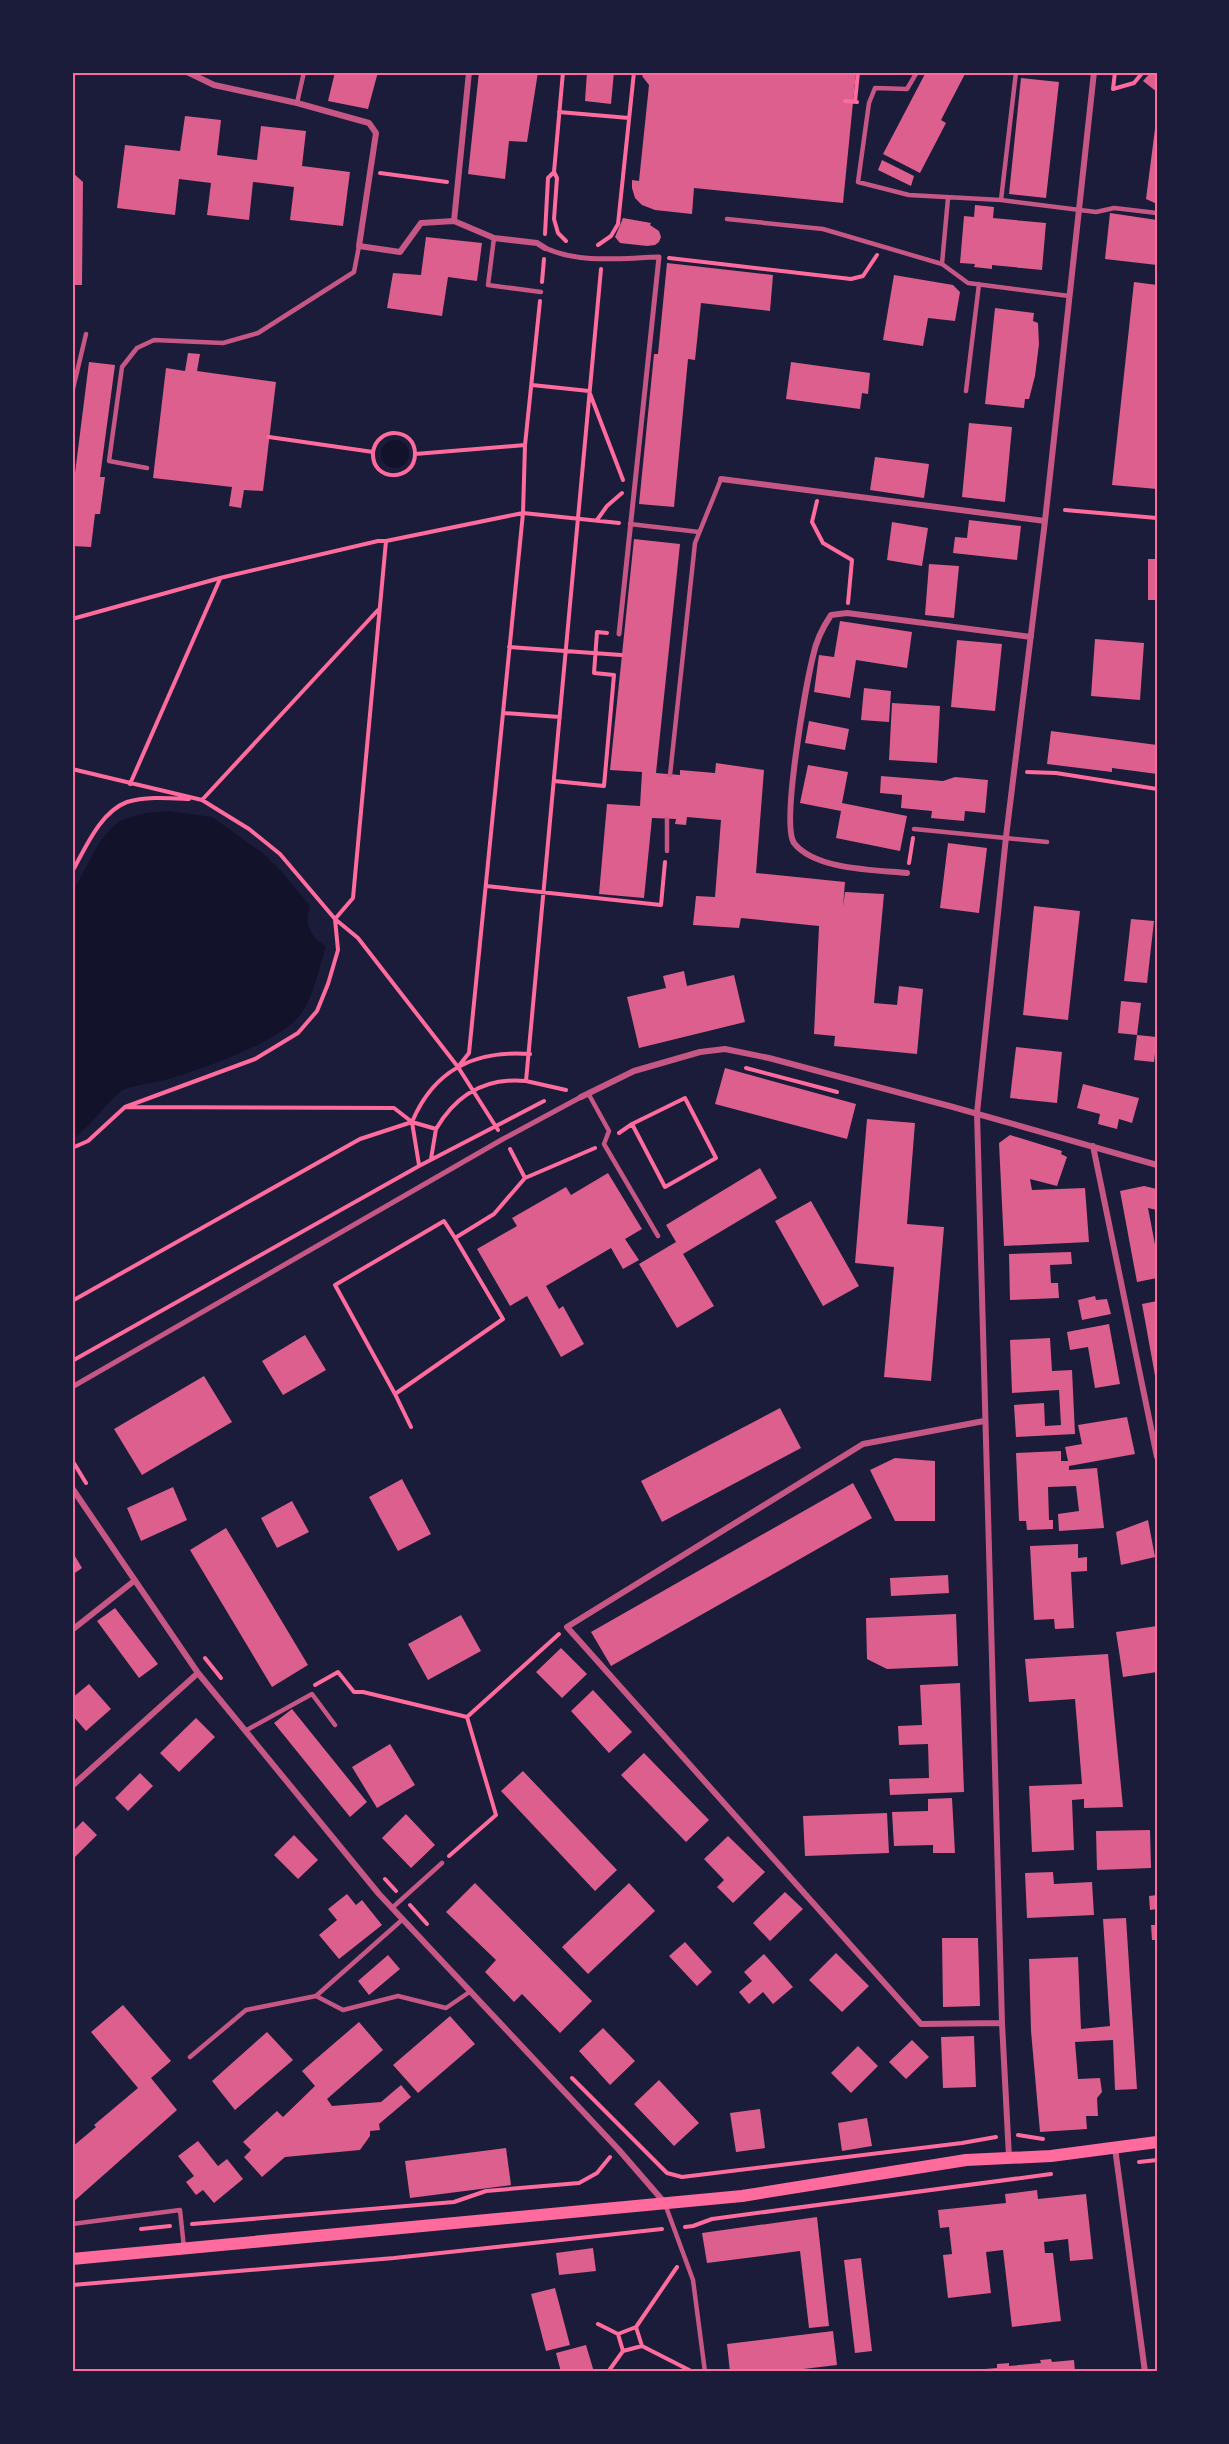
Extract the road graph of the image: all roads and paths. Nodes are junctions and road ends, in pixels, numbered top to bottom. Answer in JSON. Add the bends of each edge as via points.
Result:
{"nodes":[{"id":1,"x":187,"y":72,"type":"edge"},
{"id":2,"x":304,"y":72,"type":"edge"},
{"id":3,"x":469,"y":72,"type":"edge"},
{"id":4,"x":563,"y":72,"type":"edge"},
{"id":5,"x":634,"y":72,"type":"edge"},
{"id":6,"x":858,"y":72,"type":"edge"},
{"id":7,"x":917,"y":72,"type":"edge"},
{"id":8,"x":1016,"y":72,"type":"edge"},
{"id":9,"x":1094,"y":72,"type":"edge"},
{"id":10,"x":1115,"y":72,"type":"edge"},
{"id":11,"x":1143,"y":72,"type":"edge"},
{"id":12,"x":845,"y":101,"type":"dead end"},
{"id":13,"x":297,"y":103,"type":"junction"},
{"id":14,"x":559,"y":112,"type":"junction"},
{"id":15,"x":629,"y":118,"type":"junction"},
{"id":16,"x":370,"y":172,"type":"junction"},
{"id":17,"x":554,"y":172,"type":"junction"},
{"id":18,"x":458,"y":183,"type":"junction"},
{"id":19,"x":948,"y":198,"type":"junction"},
{"id":20,"x":1001,"y":200,"type":"junction"},
{"id":21,"x":1078,"y":210,"type":"junction"},
{"id":22,"x":1157,"y":213,"type":"edge"},
{"id":23,"x":727,"y":219,"type":"dead end"},
{"id":24,"x":454,"y":221,"type":"junction"},
{"id":25,"x":561,"y":236,"type":"dead end"},
{"id":26,"x":494,"y":238,"type":"junction"},
{"id":27,"x":607,"y":241,"type":"dead end"},
{"id":28,"x":359,"y":246,"type":"junction"},
{"id":29,"x":882,"y":246,"type":"junction"},
{"id":30,"x":545,"y":248,"type":"junction"},
{"id":31,"x":659,"y":257,"type":"junction"},
{"id":32,"x":602,"y":259,"type":"junction"},
{"id":33,"x":942,"y":264,"type":"junction"},
{"id":34,"x":979,"y":284,"type":"junction"},
{"id":35,"x":541,"y":291,"type":"junction"},
{"id":36,"x":1069,"y":296,"type":"junction"},
{"id":37,"x":86,"y":334,"type":"dead end"},
{"id":38,"x":532,"y":385,"type":"junction"},
{"id":39,"x":589,"y":391,"type":"junction"},
{"id":40,"x":966,"y":391,"type":"dead end"},
{"id":41,"x":72,"y":393,"type":"edge"},
{"id":42,"x":269,"y":437,"type":"dead end"},
{"id":43,"x":525,"y":445,"type":"junction"},
{"id":44,"x":373,"y":452,"type":"junction"},
{"id":45,"x":415,"y":454,"type":"junction"},
{"id":46,"x":147,"y":468,"type":"dead end"},
{"id":47,"x":721,"y":479,"type":"joint"},
{"id":48,"x":819,"y":492,"type":"junction"},
{"id":49,"x":1065,"y":510,"type":"dead end"},
{"id":50,"x":523,"y":513,"type":"junction"},
{"id":51,"x":1157,"y":518,"type":"edge"},
{"id":52,"x":577,"y":519,"type":"junction"},
{"id":53,"x":596,"y":520,"type":"junction"},
{"id":54,"x":1045,"y":521,"type":"junction"},
{"id":55,"x":630,"y":524,"type":"junction"},
{"id":56,"x":699,"y":532,"type":"junction"},
{"id":57,"x":386,"y":541,"type":"junction"},
{"id":58,"x":220,"y":578,"type":"junction"},
{"id":59,"x":379,"y":609,"type":"junction"},
{"id":60,"x":847,"y":613,"type":"junction"},
{"id":61,"x":72,"y":619,"type":"edge"},
{"id":62,"x":619,"y":634,"type":"joint"},
{"id":63,"x":1031,"y":637,"type":"junction"},
{"id":64,"x":509,"y":647,"type":"junction"},
{"id":65,"x":566,"y":650,"type":"junction"},
{"id":66,"x":595,"y":652,"type":"junction"},
{"id":67,"x":621,"y":655,"type":"dead end"},
{"id":68,"x":503,"y":713,"type":"junction"},
{"id":69,"x":560,"y":717,"type":"junction"},
{"id":70,"x":72,"y":769,"type":"edge"},
{"id":71,"x":1014,"y":772,"type":"junction"},
{"id":72,"x":670,"y":775,"type":"dead end"},
{"id":73,"x":554,"y":781,"type":"junction"},
{"id":74,"x":130,"y":784,"type":"junction"},
{"id":75,"x":1157,"y":789,"type":"edge"},
{"id":76,"x":202,"y":800,"type":"junction"},
{"id":77,"x":667,"y":819,"type":"dead end"},
{"id":78,"x":915,"y":829,"type":"joint"},
{"id":79,"x":1006,"y":837,"type":"junction"},
{"id":80,"x":1047,"y":842,"type":"dead end"},
{"id":81,"x":667,"y":851,"type":"joint"},
{"id":82,"x":72,"y":872,"type":"edge"},
{"id":83,"x":907,"y":873,"type":"joint"},
{"id":84,"x":486,"y":886,"type":"junction"},
{"id":85,"x":544,"y":892,"type":"junction"},
{"id":86,"x":335,"y":919,"type":"junction"},
{"id":87,"x":530,"y":1054,"type":"junction"},
{"id":88,"x":737,"y":1066,"type":"dead end"},
{"id":89,"x":458,"y":1067,"type":"junction"},
{"id":90,"x":526,"y":1081,"type":"junction"},
{"id":91,"x":572,"y":1087,"type":"dead end"},
{"id":92,"x":472,"y":1090,"type":"junction"},
{"id":93,"x":564,"y":1090,"type":"junction"},
{"id":94,"x":838,"y":1092,"type":"dead end"},
{"id":95,"x":584,"y":1095,"type":"junction"},
{"id":96,"x":125,"y":1107,"type":"junction"},
{"id":97,"x":976,"y":1113,"type":"junction"},
{"id":98,"x":412,"y":1122,"type":"junction"},
{"id":99,"x":632,"y":1124,"type":"junction"},
{"id":100,"x":495,"y":1126,"type":"junction"},
{"id":101,"x":436,"y":1129,"type":"junction"},
{"id":102,"x":503,"y":1139,"type":"junction"},
{"id":103,"x":604,"y":1144,"type":"junction"},
{"id":104,"x":521,"y":1145,"type":"dead end"},
{"id":105,"x":1094,"y":1146,"type":"junction"},
{"id":106,"x":72,"y":1148,"type":"edge"},
{"id":107,"x":510,"y":1151,"type":"junction"},
{"id":108,"x":431,"y":1159,"type":"junction"},
{"id":109,"x":1157,"y":1165,"type":"edge"},
{"id":110,"x":419,"y":1166,"type":"junction"},
{"id":111,"x":525,"y":1178,"type":"junction"},
{"id":112,"x":658,"y":1236,"type":"dead end"},
{"id":113,"x":455,"y":1238,"type":"junction"},
{"id":114,"x":72,"y":1301,"type":"edge"},
{"id":115,"x":72,"y":1361,"type":"edge"},
{"id":116,"x":72,"y":1387,"type":"edge"},
{"id":117,"x":395,"y":1394,"type":"junction"},
{"id":118,"x":984,"y":1421,"type":"junction"},
{"id":119,"x":411,"y":1427,"type":"dead end"},
{"id":120,"x":1157,"y":1457,"type":"edge"},
{"id":121,"x":72,"y":1460,"type":"edge"},
{"id":122,"x":72,"y":1488,"type":"edge"},
{"id":123,"x":90,"y":1488,"type":"dead end"},
{"id":124,"x":134,"y":1581,"type":"junction"},
{"id":125,"x":567,"y":1627,"type":"junction"},
{"id":126,"x":72,"y":1630,"type":"edge"},
{"id":127,"x":203,"y":1655,"type":"dead end"},
{"id":128,"x":198,"y":1673,"type":"junction"},
{"id":129,"x":224,"y":1682,"type":"dead end"},
{"id":130,"x":363,"y":1692,"type":"dead end"},
{"id":131,"x":467,"y":1717,"type":"junction"},
{"id":132,"x":334,"y":1725,"type":"dead end"},
{"id":133,"x":245,"y":1731,"type":"junction"},
{"id":134,"x":72,"y":1786,"type":"edge"},
{"id":135,"x":442,"y":1863,"type":"joint"},
{"id":136,"x":383,"y":1877,"type":"dead end"},
{"id":137,"x":403,"y":1898,"type":"junction"},
{"id":138,"x":392,"y":1908,"type":"junction"},
{"id":139,"x":403,"y":1919,"type":"junction"},
{"id":140,"x":434,"y":1931,"type":"dead end"},
{"id":141,"x":471,"y":1991,"type":"junction"},
{"id":142,"x":316,"y":1996,"type":"junction"},
{"id":143,"x":1002,"y":2023,"type":"junction"},
{"id":144,"x":190,"y":2057,"type":"dead end"},
{"id":145,"x":567,"y":2073,"type":"dead end"},
{"id":146,"x":1008,"y":2136,"type":"junction"},
{"id":147,"x":632,"y":2138,"type":"junction"},
{"id":148,"x":1053,"y":2138,"type":"dead end"},
{"id":149,"x":1157,"y":2142,"type":"edge"},
{"id":150,"x":1115,"y":2148,"type":"junction"},
{"id":151,"x":619,"y":2150,"type":"junction"},
{"id":152,"x":1010,"y":2157,"type":"junction"},
{"id":153,"x":1157,"y":2160,"type":"edge"},
{"id":154,"x":1117,"y":2165,"type":"junction"},
{"id":155,"x":1058,"y":2173,"type":"dead end"},
{"id":156,"x":664,"y":2202,"type":"junction"},
{"id":157,"x":72,"y":2224,"type":"edge"},
{"id":158,"x":183,"y":2225,"type":"junction"},
{"id":159,"x":693,"y":2226,"type":"dead end"},
{"id":160,"x":138,"y":2229,"type":"dead end"},
{"id":161,"x":664,"y":2229,"type":"dead end"},
{"id":162,"x":184,"y":2248,"type":"junction"},
{"id":163,"x":684,"y":2257,"type":"junction"},
{"id":164,"x":72,"y":2259,"type":"edge"},
{"id":165,"x":72,"y":2285,"type":"edge"},
{"id":166,"x":598,"y":2324,"type":"dead end"},
{"id":167,"x":636,"y":2327,"type":"junction"},
{"id":168,"x":618,"y":2334,"type":"junction"},
{"id":169,"x":642,"y":2346,"type":"junction"},
{"id":170,"x":623,"y":2351,"type":"junction"},
{"id":171,"x":608,"y":2372,"type":"edge"},
{"id":172,"x":693,"y":2372,"type":"edge"},
{"id":173,"x":705,"y":2372,"type":"edge"},
{"id":174,"x":1145,"y":2372,"type":"edge"}],
"edges":[{"from":1,"to":13,"type":"street","via":[[214,85]]},
{"from":2,"to":13,"type":"lane"},
{"from":3,"to":18,"type":"street"},
{"from":4,"to":14,"type":"path"},
{"from":5,"to":15,"type":"path"},
{"from":6,"to":12,"type":"path","via":[[855,102]]},
{"from":7,"to":19,"type":"lane","via":[[906,89],[875,88],[869,103],[858,182],[909,195]]},
{"from":8,"to":20,"type":"lane"},
{"from":9,"to":21,"type":"street"},
{"from":10,"to":11,"type":"path","via":[[1113,89],[1134,83]]},
{"from":13,"to":16,"type":"street","via":[[369,123],[376,133]]},
{"from":14,"to":15,"type":"path"},
{"from":14,"to":17,"type":"path"},
{"from":15,"to":27,"type":"path","via":[[618,224]]},
{"from":16,"to":18,"type":"path"},
{"from":16,"to":28,"type":"street"},
{"from":17,"to":25,"type":"path","via":[[554,219]]},
{"from":17,"to":30,"type":"path","via":[[548,178]]},
{"from":18,"to":24,"type":"street"},
{"from":19,"to":20,"type":"lane"},
{"from":19,"to":33,"type":"lane"},
{"from":20,"to":21,"type":"lane"},
{"from":21,"to":22,"type":"lane","via":[[1114,208]]},
{"from":21,"to":36,"type":"street"},
{"from":23,"to":29,"type":"lane","via":[[823,229]]},
{"from":24,"to":26,"type":"street"},
{"from":24,"to":28,"type":"street","via":[[421,223],[400,252]]},
{"from":26,"to":30,"type":"street","via":[[537,243]]},
{"from":26,"to":35,"type":"lane","via":[[488,285]]},
{"from":28,"to":46,"type":"lane","via":[[354,272],[258,333],[223,343],[154,340],[137,348],[122,367],[109,462]]},
{"from":29,"to":31,"type":"path","via":[[862,276],[851,279]]},
{"from":29,"to":33,"type":"lane"},
{"from":30,"to":32,"type":"street","via":[[561,255]]},
{"from":30,"to":35,"type":"path"},
{"from":31,"to":32,"type":"street"},
{"from":31,"to":55,"type":"street"},
{"from":32,"to":39,"type":"path"},
{"from":33,"to":34,"type":"lane","via":[[968,283]]},
{"from":34,"to":36,"type":"lane"},
{"from":34,"to":40,"type":"lane"},
{"from":35,"to":38,"type":"path"},
{"from":36,"to":54,"type":"street"},
{"from":37,"to":41,"type":"lane"},
{"from":38,"to":39,"type":"path"},
{"from":38,"to":43,"type":"path"},
{"from":39,"to":52,"type":"path"},
{"from":39,"to":53,"type":"path","via":[[627,491]]},
{"from":42,"to":44,"type":"path"},
{"from":43,"to":45,"type":"path"},
{"from":43,"to":50,"type":"path"},
{"from":44,"to":45,"type":"path","via":[[378,438],[387,432],[397,432],[413,443]]},
{"from":44,"to":45,"type":"path","via":[[375,467],[393,475],[405,473]]},
{"from":47,"to":48,"type":"street"},
{"from":47,"to":56,"type":"lane"},
{"from":48,"to":54,"type":"street"},
{"from":48,"to":60,"type":"path","via":[[812,522],[823,543],[852,560]]},
{"from":49,"to":51,"type":"path"},
{"from":50,"to":52,"type":"path"},
{"from":50,"to":57,"type":"path"},
{"from":50,"to":64,"type":"path"},
{"from":52,"to":53,"type":"path"},
{"from":52,"to":65,"type":"path"},
{"from":53,"to":55,"type":"path"},
{"from":54,"to":63,"type":"street"},
{"from":55,"to":56,"type":"lane"},
{"from":55,"to":62,"type":"street"},
{"from":56,"to":72,"type":"lane"},
{"from":57,"to":58,"type":"path"},
{"from":57,"to":59,"type":"path"},
{"from":58,"to":61,"type":"path"},
{"from":58,"to":74,"type":"path"},
{"from":59,"to":76,"type":"path"},
{"from":59,"to":86,"type":"path","via":[[353,898]]},
{"from":60,"to":63,"type":"street"},
{"from":60,"to":83,"type":"street","via":[[831,615],[813,655],[789,809],[790,832],[805,854],[823,862]]},
{"from":62,"to":66,"type":"path","via":[[597,632]]},
{"from":63,"to":71,"type":"street"},
{"from":64,"to":65,"type":"path"},
{"from":64,"to":68,"type":"path"},
{"from":65,"to":66,"type":"path"},
{"from":65,"to":69,"type":"path"},
{"from":66,"to":67,"type":"path"},
{"from":66,"to":73,"type":"path","via":[[594,673],[614,675],[604,786]]},
{"from":68,"to":69,"type":"path"},
{"from":68,"to":84,"type":"path"},
{"from":69,"to":73,"type":"path"},
{"from":70,"to":74,"type":"path"},
{"from":71,"to":75,"type":"path","via":[[1056,773]]},
{"from":71,"to":79,"type":"street"},
{"from":73,"to":85,"type":"path"},
{"from":74,"to":76,"type":"path"},
{"from":76,"to":82,"type":"path","via":[[158,798],[127,802],[96,830]]},
{"from":76,"to":86,"type":"path","via":[[280,854]]},
{"from":77,"to":81,"type":"lane"},
{"from":78,"to":79,"type":"lane"},
{"from":78,"to":83,"type":"path"},
{"from":79,"to":80,"type":"lane"},
{"from":79,"to":97,"type":"street"},
{"from":81,"to":85,"type":"path","via":[[661,905]]},
{"from":84,"to":85,"type":"path"},
{"from":84,"to":89,"type":"path","via":[[469,1053]]},
{"from":85,"to":87,"type":"path"},
{"from":86,"to":89,"type":"path","via":[[358,938]]},
{"from":86,"to":96,"type":"path","via":[[338,950],[328,984],[317,1011],[298,1033],[255,1059]]},
{"from":87,"to":89,"type":"path","via":[[483,1056]]},
{"from":87,"to":90,"type":"path"},
{"from":88,"to":94,"type":"path"},
{"from":89,"to":92,"type":"path"},
{"from":89,"to":98,"type":"path","via":[[431,1088]]},
{"from":90,"to":92,"type":"path","via":[[496,1081]]},
{"from":90,"to":93,"type":"path"},
{"from":91,"to":93,"type":"path"},
{"from":92,"to":100,"type":"path"},
{"from":92,"to":101,"type":"path","via":[[446,1113]]},
{"from":93,"to":100,"type":"path"},
{"from":95,"to":97,"type":"street","via":[[634,1071],[725,1048]]},
{"from":95,"to":102,"type":"street"},
{"from":95,"to":103,"type":"lane","via":[[609,1131]]},
{"from":96,"to":98,"type":"path","via":[[394,1108]]},
{"from":96,"to":106,"type":"path","via":[[88,1142]]},
{"from":97,"to":105,"type":"street"},
{"from":97,"to":118,"type":"street"},
{"from":98,"to":101,"type":"path"},
{"from":98,"to":110,"type":"path"},
{"from":98,"to":114,"type":"path","via":[[360,1139]]},
{"from":99,"to":99,"type":"path","via":[[665,1187],[716,1158],[685,1098]]},
{"from":99,"to":103,"type":"path"},
{"from":100,"to":108,"type":"path"},
{"from":101,"to":108,"type":"path"},
{"from":102,"to":107,"type":"path"},
{"from":102,"to":116,"type":"street"},
{"from":103,"to":111,"type":"path"},
{"from":103,"to":112,"type":"lane"},
{"from":104,"to":107,"type":"path"},
{"from":105,"to":109,"type":"street"},
{"from":105,"to":120,"type":"street"},
{"from":107,"to":111,"type":"path"},
{"from":108,"to":110,"type":"path"},
{"from":110,"to":115,"type":"path"},
{"from":111,"to":113,"type":"path","via":[[494,1214]]},
{"from":113,"to":117,"type":"path","via":[[503,1319]]},
{"from":113,"to":117,"type":"path","via":[[444,1221],[335,1285]]},
{"from":117,"to":119,"type":"path"},
{"from":118,"to":125,"type":"street","via":[[863,1444]]},
{"from":118,"to":143,"type":"street"},
{"from":121,"to":123,"type":"path"},
{"from":122,"to":124,"type":"street"},
{"from":124,"to":126,"type":"street"},
{"from":124,"to":128,"type":"street"},
{"from":125,"to":131,"type":"path"},
{"from":125,"to":143,"type":"street","via":[[921,2024]]},
{"from":127,"to":129,"type":"path"},
{"from":128,"to":133,"type":"street"},
{"from":128,"to":134,"type":"street"},
{"from":130,"to":131,"type":"path"},
{"from":131,"to":135,"type":"path","via":[[496,1815]]},
{"from":132,"to":133,"type":"lane","via":[[312,1694]]},
{"from":133,"to":138,"type":"street"},
{"from":135,"to":137,"type":"lane"},
{"from":136,"to":137,"type":"path"},
{"from":137,"to":138,"type":"lane"},
{"from":137,"to":140,"type":"path"},
{"from":138,"to":139,"type":"street"},
{"from":139,"to":141,"type":"street"},
{"from":139,"to":142,"type":"lane"},
{"from":141,"to":142,"type":"lane","via":[[446,2008],[398,1996],[343,2010]]},
{"from":141,"to":151,"type":"street"},
{"from":142,"to":144,"type":"lane","via":[[246,2010]]},
{"from":143,"to":146,"type":"street"},
{"from":145,"to":147,"type":"path"},
{"from":146,"to":147,"type":"path","via":[[682,2178],[667,2173]]},
{"from":146,"to":148,"type":"path"},
{"from":146,"to":152,"type":"street"},
{"from":147,"to":151,"type":"path"},
{"from":149,"to":150,"type":"main road"},
{"from":150,"to":152,"type":"main road"},
{"from":150,"to":154,"type":"street"},
{"from":151,"to":156,"type":"street"},
{"from":151,"to":158,"type":"path","via":[[597,2173],[579,2183],[486,2191],[454,2202]]},
{"from":152,"to":156,"type":"main road","via":[[903,2169],[742,2196]]},
{"from":153,"to":154,"type":"path"},
{"from":154,"to":174,"type":"street"},
{"from":155,"to":159,"type":"path","via":[[712,2219]]},
{"from":156,"to":162,"type":"main road"},
{"from":156,"to":163,"type":"lane"},
{"from":157,"to":158,"type":"lane","via":[[180,2210]]},
{"from":158,"to":160,"type":"path"},
{"from":158,"to":162,"type":"lane"},
{"from":161,"to":165,"type":"path","via":[[394,2258]]},
{"from":162,"to":164,"type":"main road"},
{"from":163,"to":167,"type":"path"},
{"from":163,"to":173,"type":"lane","via":[[693,2280]]},
{"from":166,"to":168,"type":"path"},
{"from":167,"to":168,"type":"path"},
{"from":167,"to":169,"type":"path"},
{"from":168,"to":170,"type":"path"},
{"from":169,"to":170,"type":"path"},
{"from":169,"to":172,"type":"path"},
{"from":170,"to":171,"type":"path"}]}
